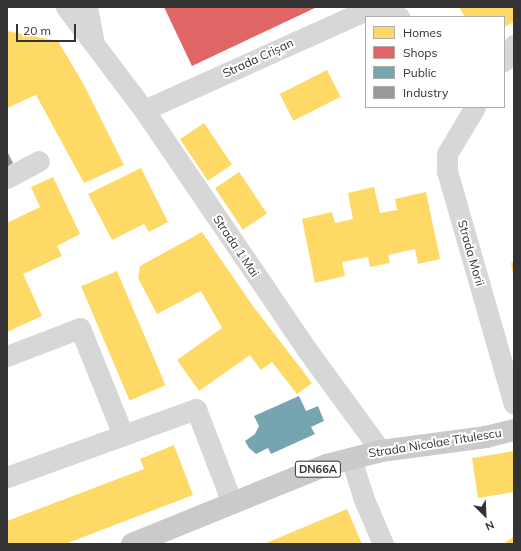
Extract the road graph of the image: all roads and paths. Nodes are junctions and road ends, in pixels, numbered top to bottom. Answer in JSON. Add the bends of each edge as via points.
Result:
{"nodes":[{"id":1,"x":66,"y":7,"type":"edge"},
{"id":2,"x":87,"y":7,"type":"edge"},
{"id":3,"x":373,"y":7,"type":"edge"},
{"id":4,"x":382,"y":7,"type":"edge"},
{"id":5,"x":397,"y":16,"type":"edge"},
{"id":6,"x":94,"y":41,"type":"junction"},
{"id":7,"x":514,"y":45,"type":"edge"},
{"id":8,"x":505,"y":59,"type":"edge"},
{"id":9,"x":473,"y":108,"type":"edge"},
{"id":10,"x":144,"y":110,"type":"junction"},
{"id":11,"x":39,"y":161,"type":"dead end"},
{"id":12,"x":7,"y":178,"type":"edge"},
{"id":13,"x":7,"y":356,"type":"edge"},
{"id":14,"x":514,"y":404,"type":"edge"},
{"id":15,"x":514,"y":430,"type":"edge"},
{"id":16,"x":123,"y":435,"type":"junction"},
{"id":17,"x":380,"y":450,"type":"junction"},
{"id":18,"x":351,"y":459,"type":"junction"},
{"id":19,"x":7,"y":477,"type":"edge"},
{"id":20,"x":232,"y":502,"type":"junction"},
{"id":21,"x":133,"y":544,"type":"edge"},
{"id":22,"x":383,"y":544,"type":"edge"}],
"edges":[{"from":1,"to":6,"type":"street","name":"Strada 1 Mai"},
{"from":2,"to":6,"type":"street","name":"Strada 1 Mai"},
{"from":3,"to":10,"type":"street","name":"Strada Crișan"},
{"from":4,"to":5,"type":"street"},
{"from":6,"to":10,"type":"street","name":"Strada 1 Mai"},
{"from":7,"to":8,"type":"street"},
{"from":9,"to":14,"type":"street","name":"Strada Morii","via":[[447,154],[447,171]]},
{"from":10,"to":17,"type":"street","name":"Strada 1 Mai","via":[[307,350]]},
{"from":11,"to":12,"type":"street"},
{"from":13,"to":16,"type":"street","via":[[80,328]]},
{"from":15,"to":17,"type":"main road","name":"Strada Nicolae Titulescu","number":"DN66A","via":[[486,437]]},
{"from":16,"to":19,"type":"street"},
{"from":16,"to":20,"type":"street","via":[[196,409]]},
{"from":17,"to":18,"type":"main road","name":"Strada Nicolae Titulescu","number":"DN66A"},
{"from":18,"to":20,"type":"main road","name":"Strada Nicolae Titulescu","number":"DN66A","via":[[327,465]]},
{"from":18,"to":22,"type":"street","via":[[362,497]]},
{"from":20,"to":21,"type":"main road","name":"Strada Nicolae Titulescu","number":"DN66A"}]}
